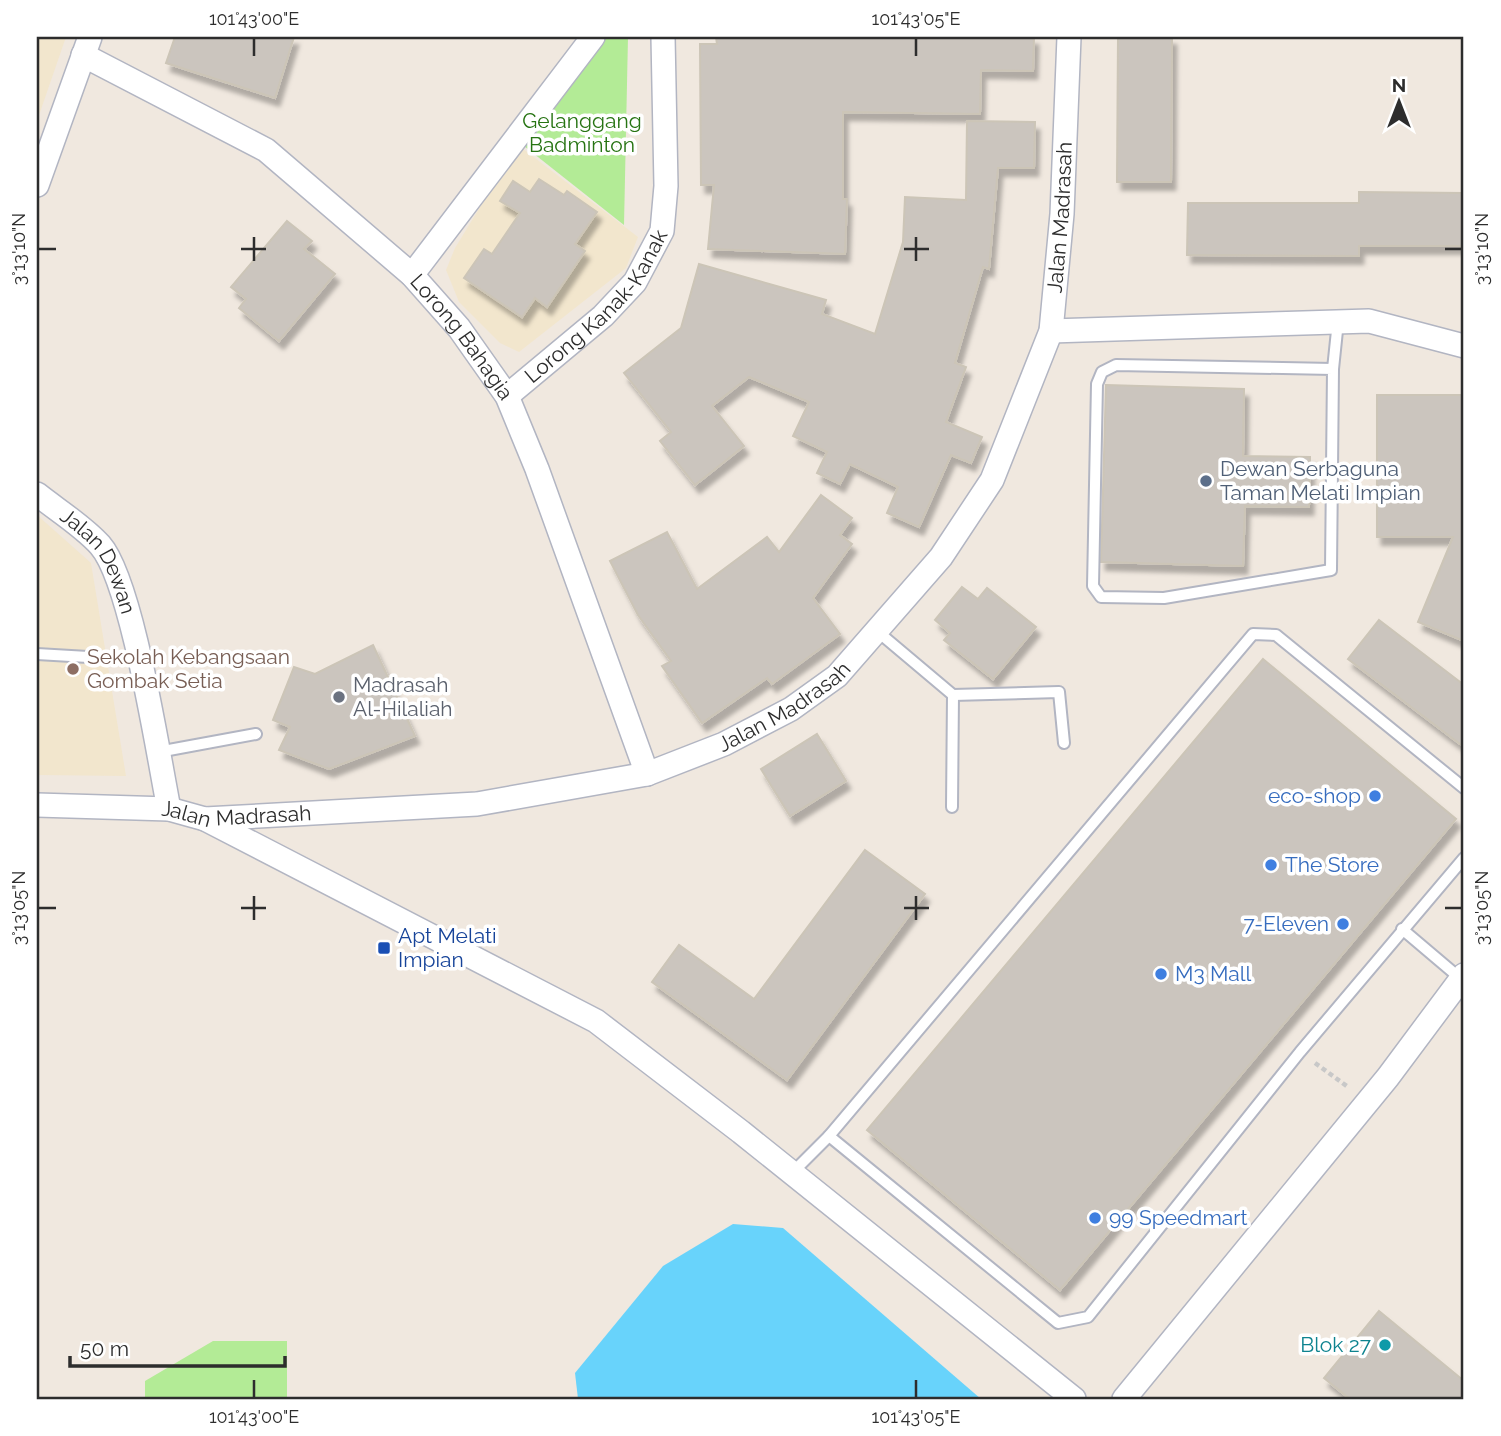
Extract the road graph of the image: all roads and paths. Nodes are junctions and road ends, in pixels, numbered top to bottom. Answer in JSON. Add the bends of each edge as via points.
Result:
{"nodes":[{"id":1,"x":593,"y":37,"type":"edge"},
{"id":2,"x":663,"y":37,"type":"edge"},
{"id":3,"x":1069,"y":37,"type":"edge"},
{"id":4,"x":87,"y":46,"type":"edge"},
{"id":5,"x":37,"y":185,"type":"edge"},
{"id":6,"x":412,"y":275,"type":"junction"},
{"id":7,"x":1338,"y":321,"type":"junction"},
{"id":8,"x":1051,"y":331,"type":"junction"},
{"id":9,"x":1464,"y":346,"type":"edge"},
{"id":10,"x":1333,"y":369,"type":"junction"},
{"id":11,"x":507,"y":396,"type":"junction"},
{"id":12,"x":37,"y":494,"type":"edge"},
{"id":13,"x":877,"y":631,"type":"junction"},
{"id":14,"x":37,"y":654,"type":"edge"},
{"id":15,"x":139,"y":660,"type":"junction"},
{"id":16,"x":953,"y":695,"type":"junction"},
{"id":17,"x":256,"y":734,"type":"dead end"},
{"id":18,"x":1064,"y":743,"type":"dead end"},
{"id":19,"x":158,"y":752,"type":"junction"},
{"id":20,"x":646,"y":774,"type":"junction"},
{"id":21,"x":1464,"y":788,"type":"edge"},
{"id":22,"x":37,"y":805,"type":"edge"},
{"id":23,"x":952,"y":807,"type":"dead end"},
{"id":24,"x":169,"y":809,"type":"junction"},
{"id":25,"x":205,"y":819,"type":"junction"},
{"id":26,"x":1464,"y":858,"type":"edge"},
{"id":27,"x":1402,"y":929,"type":"junction"},
{"id":28,"x":1462,"y":977,"type":"edge"},
{"id":29,"x":1300,"y":1052,"type":"junction"},
{"id":30,"x":1368,"y":1102,"type":"junction"},
{"id":31,"x":829,"y":1136,"type":"junction"},
{"id":32,"x":793,"y":1172,"type":"junction"},
{"id":33,"x":1073,"y":1399,"type":"edge"},
{"id":34,"x":1124,"y":1399,"type":"edge"}],
"edges":[{"from":1,"to":6,"type":"street"},
{"from":2,"to":11,"type":"street","name":"Lorong Kanak-Kanak","via":[[666,186],[662,230],[635,282],[603,316]]},
{"from":3,"to":8,"type":"street","name":"Jalan Madrasah","via":[[1064,187]]},
{"from":4,"to":5,"type":"street"},
{"from":4,"to":6,"type":"street","name":"Lorong Bahagia","via":[[266,150]]},
{"from":6,"to":11,"type":"street","name":"Lorong Bahagia","via":[[459,328]]},
{"from":7,"to":8,"type":"street"},
{"from":7,"to":9,"type":"street","via":[[1368,321]]},
{"from":7,"to":10,"type":"lane"},
{"from":8,"to":13,"type":"street","name":"Jalan Madrasah","via":[[992,480],[942,557]]},
{"from":10,"to":10,"type":"lane","via":[[1116,365],[1102,372],[1097,384],[1093,586],[1101,597],[1164,598],[1331,570]]},
{"from":11,"to":20,"type":"street","name":"Lorong Bahagia"},
{"from":12,"to":15,"type":"street","name":"Jalan Dewan","via":[[101,545],[114,569]]},
{"from":13,"to":16,"type":"lane"},
{"from":13,"to":20,"type":"street","name":"Jalan Madrasah","via":[[837,676],[791,709],[724,744]]},
{"from":14,"to":15,"type":"lane"},
{"from":15,"to":19,"type":"street","name":"Jalan Dewan"},
{"from":16,"to":18,"type":"lane","via":[[1059,691]]},
{"from":16,"to":23,"type":"lane"},
{"from":17,"to":19,"type":"lane"},
{"from":19,"to":24,"type":"street","name":"Jalan Dewan"},
{"from":20,"to":25,"type":"street","name":"Jalan Madrasah","via":[[477,804]]},
{"from":21,"to":31,"type":"lane","via":[[1276,635],[1252,634]]},
{"from":22,"to":24,"type":"street","name":"Jalan Madrasah"},
{"from":24,"to":25,"type":"street","name":"Jalan Madrasah"},
{"from":25,"to":32,"type":"street","via":[[596,1021]]},
{"from":26,"to":27,"type":"lane"},
{"from":27,"to":28,"type":"lane"},
{"from":27,"to":29,"type":"lane"},
{"from":28,"to":30,"type":"street"},
{"from":29,"to":30,"type":"path"},
{"from":29,"to":31,"type":"lane","via":[[1088,1317],[1058,1323]]},
{"from":30,"to":34,"type":"street"},
{"from":31,"to":32,"type":"lane"},
{"from":32,"to":33,"type":"street"}]}
